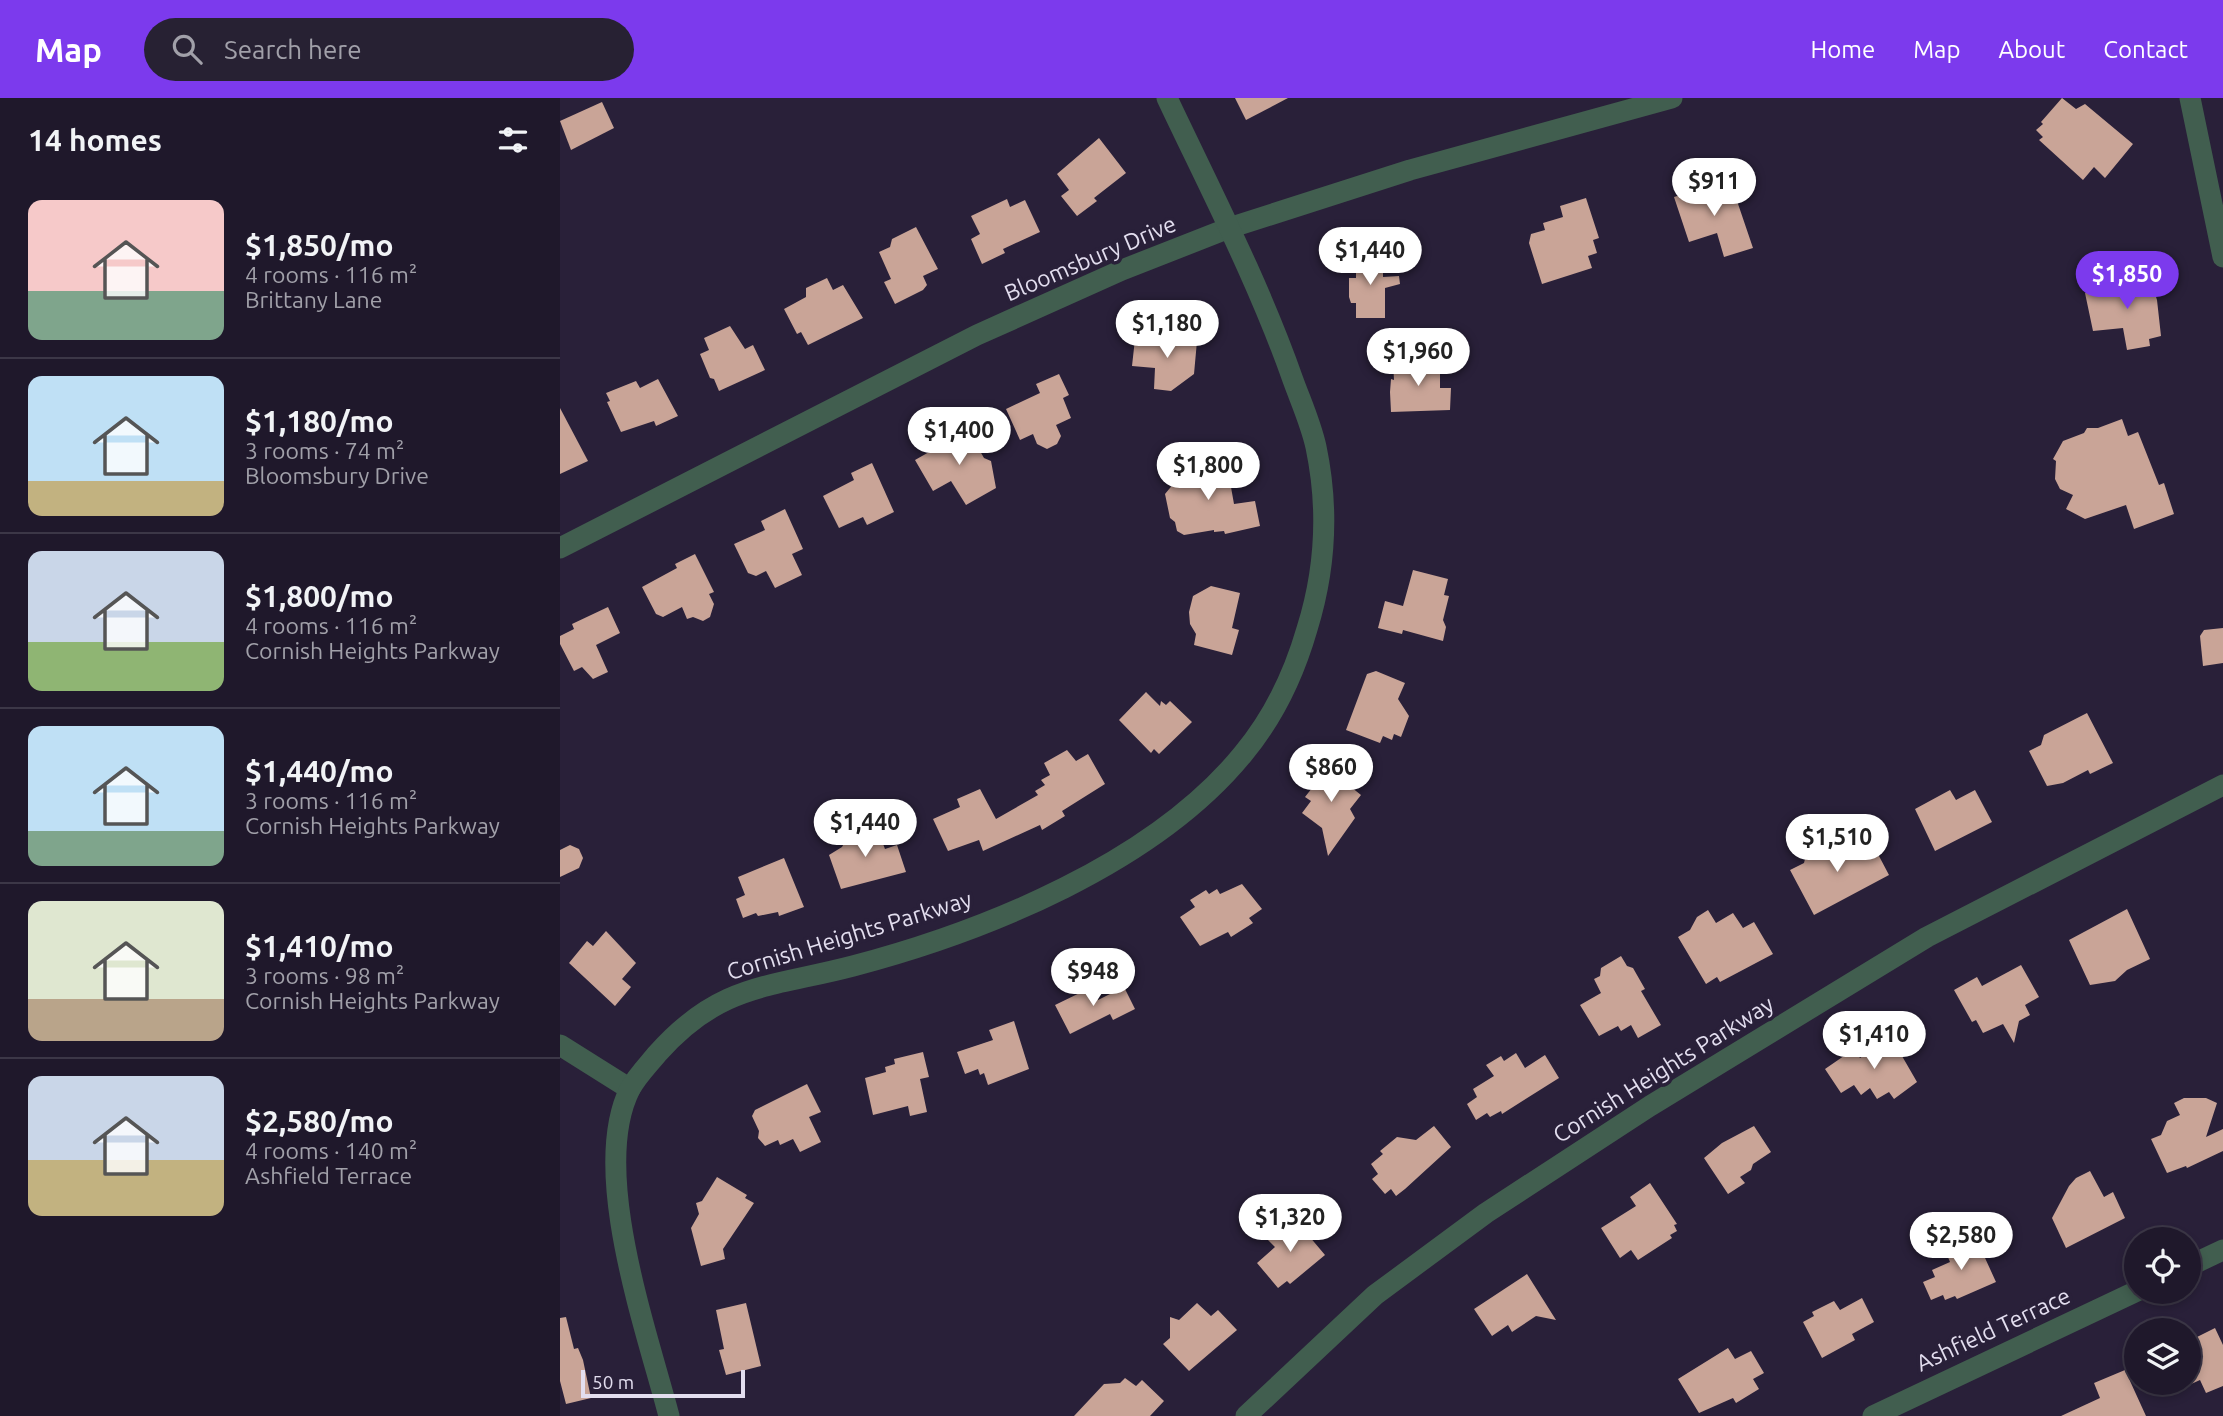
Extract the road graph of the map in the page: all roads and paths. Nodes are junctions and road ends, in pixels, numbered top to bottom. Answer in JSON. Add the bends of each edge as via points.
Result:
{"nodes":[{"id":1,"x":1167,"y":98,"type":"edge"},
{"id":2,"x":1672,"y":98,"type":"edge"},
{"id":3,"x":2190,"y":98,"type":"edge"},
{"id":4,"x":1229,"y":228,"type":"junction"},
{"id":5,"x":2223,"y":257,"type":"edge"},
{"id":6,"x":560,"y":548,"type":"edge"},
{"id":7,"x":2223,"y":785,"type":"edge"},
{"id":8,"x":560,"y":1045,"type":"edge"},
{"id":9,"x":630,"y":1088,"type":"junction"},
{"id":10,"x":2223,"y":1250,"type":"edge"},
{"id":11,"x":2201,"y":1260,"type":"edge"},
{"id":12,"x":2124,"y":1297,"type":"edge"},
{"id":13,"x":669,"y":1416,"type":"edge"},
{"id":14,"x":1246,"y":1416,"type":"edge"},
{"id":15,"x":1873,"y":1416,"type":"edge"}],
"edges":[{"from":1,"to":4,"type":"street","name":"Cornish Heights Parkway"},
{"from":2,"to":4,"type":"street","name":"Bloomsbury Drive","via":[[1410,170]]},
{"from":3,"to":5,"type":"street"},
{"from":4,"to":6,"type":"street","name":"Bloomsbury Drive","via":[[977,335]]},
{"from":4,"to":9,"type":"street","name":"Cornish Heights Parkway","via":[[1311,430],[1325,504],[1325,552],[1299,656],[1278,702],[1245,753],[1214,786],[1137,847],[1060,890],[978,926],[853,966],[763,984],[719,1002],[678,1030]]},
{"from":7,"to":14,"type":"street","name":"Cornish Heights Parkway","via":[[1927,937],[1650,1106],[1486,1213],[1375,1295]]},
{"from":8,"to":9,"type":"street"},
{"from":9,"to":13,"type":"street","name":"Cornish Heights Parkway","via":[[619,1118],[616,1182],[625,1247]]},
{"from":10,"to":11,"type":"street"},
{"from":12,"to":15,"type":"street","name":"Ashfield Terrace"}]}
